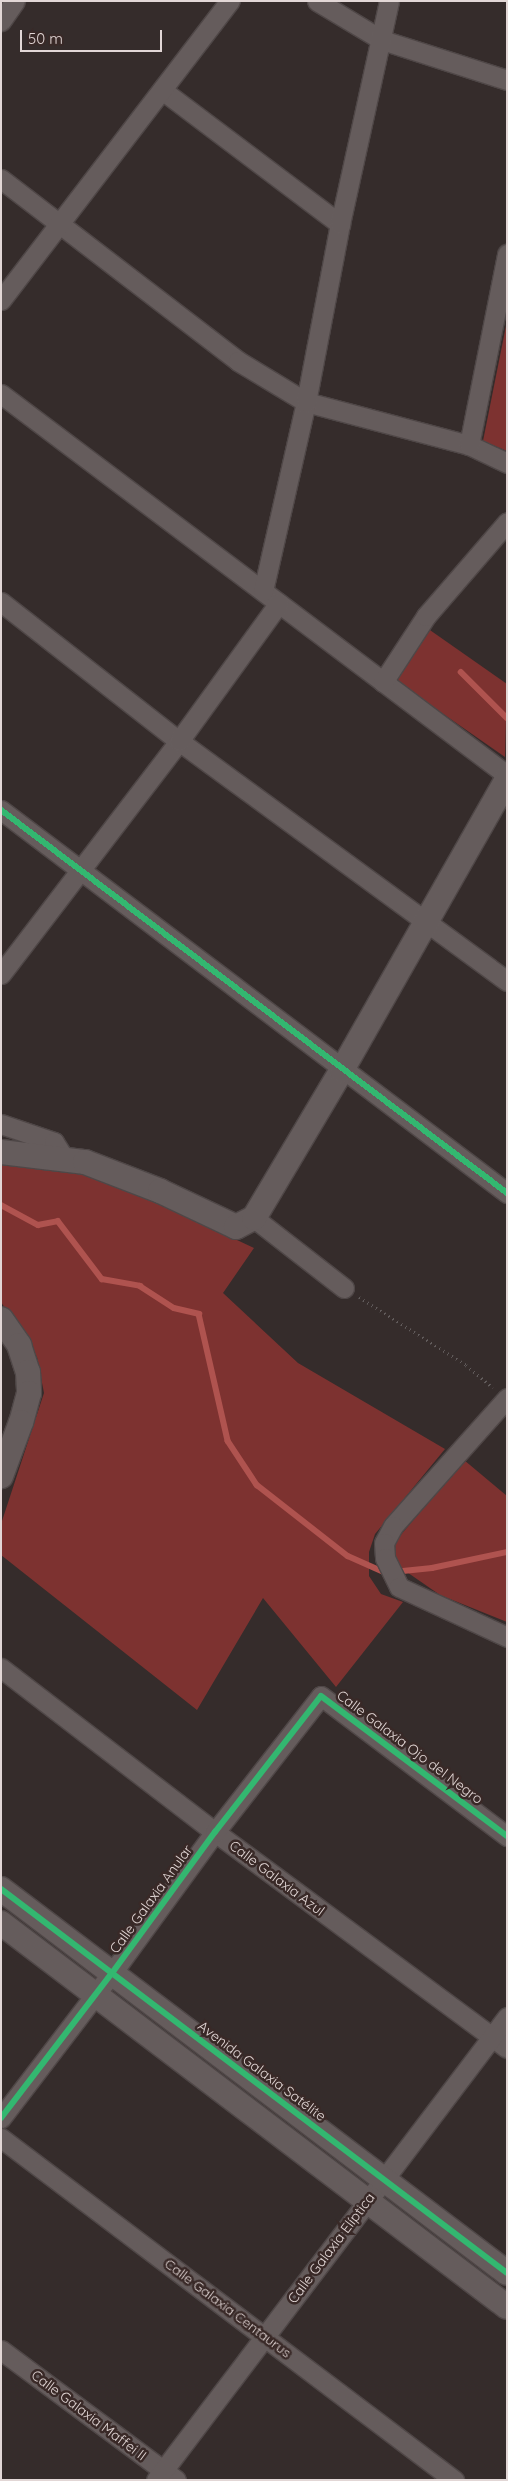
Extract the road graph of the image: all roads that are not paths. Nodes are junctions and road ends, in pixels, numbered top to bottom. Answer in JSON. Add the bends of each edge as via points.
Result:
{"nodes":[{"id":1,"x":15,"y":1,"type":"edge"},
{"id":2,"x":230,"y":1,"type":"edge"},
{"id":3,"x":317,"y":1,"type":"edge"},
{"id":4,"x":390,"y":1,"type":"edge"},
{"id":5,"x":1,"y":21,"type":"edge"},
{"id":6,"x":382,"y":40,"type":"junction"},
{"id":7,"x":507,"y":80,"type":"edge"},
{"id":8,"x":162,"y":90,"type":"junction"},
{"id":9,"x":1,"y":179,"type":"edge"},
{"id":10,"x":60,"y":223,"type":"junction"},
{"id":11,"x":340,"y":224,"type":"junction"},
{"id":12,"x":507,"y":254,"type":"edge"},
{"id":13,"x":1,"y":300,"type":"edge"},
{"id":14,"x":1,"y":394,"type":"edge"},
{"id":15,"x":306,"y":402,"type":"junction"},
{"id":16,"x":469,"y":445,"type":"junction"},
{"id":17,"x":507,"y":463,"type":"edge"},
{"id":18,"x":507,"y":522,"type":"edge"},
{"id":19,"x":263,"y":591,"type":"junction"},
{"id":20,"x":1,"y":602,"type":"edge"},
{"id":21,"x":279,"y":603,"type":"junction"},
{"id":22,"x":383,"y":682,"type":"junction"},
{"id":23,"x":179,"y":741,"type":"junction"},
{"id":24,"x":507,"y":777,"type":"edge"},
{"id":25,"x":1,"y":810,"type":"edge"},
{"id":26,"x":80,"y":870,"type":"junction"},
{"id":27,"x":427,"y":920,"type":"junction"},
{"id":28,"x":1,"y":974,"type":"edge"},
{"id":29,"x":507,"y":981,"type":"edge"},
{"id":30,"x":342,"y":1070,"type":"junction"},
{"id":31,"x":1,"y":1124,"type":"edge"},
{"id":32,"x":1,"y":1152,"type":"edge"},
{"id":33,"x":64,"y":1158,"type":"junction"},
{"id":34,"x":507,"y":1194,"type":"edge"},
{"id":35,"x":254,"y":1218,"type":"junction"},
{"id":36,"x":344,"y":1288,"type":"road end"},
{"id":37,"x":1,"y":1319,"type":"edge"},
{"id":38,"x":506,"y":1399,"type":"edge"},
{"id":39,"x":3,"y":1465,"type":"edge"},
{"id":40,"x":507,"y":1637,"type":"edge"},
{"id":41,"x":1,"y":1668,"type":"edge"},
{"id":42,"x":321,"y":1696,"type":"joint"},
{"id":43,"x":215,"y":1832,"type":"junction"},
{"id":44,"x":507,"y":1836,"type":"edge"},
{"id":45,"x":1,"y":1889,"type":"edge"},
{"id":46,"x":1,"y":1923,"type":"edge"},
{"id":47,"x":112,"y":1973,"type":"junction"},
{"id":48,"x":96,"y":1995,"type":"junction"},
{"id":49,"x":507,"y":2017,"type":"edge"},
{"id":50,"x":492,"y":2037,"type":"junction"},
{"id":51,"x":507,"y":2048,"type":"edge"},
{"id":52,"x":1,"y":2118,"type":"edge"},
{"id":53,"x":1,"y":2138,"type":"edge"},
{"id":54,"x":384,"y":2179,"type":"junction"},
{"id":55,"x":367,"y":2201,"type":"junction"},
{"id":56,"x":507,"y":2273,"type":"edge"},
{"id":57,"x":507,"y":2308,"type":"edge"},
{"id":58,"x":265,"y":2336,"type":"junction"},
{"id":59,"x":1,"y":2350,"type":"edge"},
{"id":60,"x":165,"y":2477,"type":"edge"},
{"id":61,"x":454,"y":2480,"type":"edge"}],
"edges":[{"from":1,"to":5,"type":"street"},
{"from":2,"to":8,"type":"street"},
{"from":3,"to":6,"type":"street"},
{"from":4,"to":6,"type":"street"},
{"from":6,"to":7,"type":"street"},
{"from":6,"to":11,"type":"street"},
{"from":8,"to":10,"type":"street"},
{"from":8,"to":11,"type":"street"},
{"from":9,"to":10,"type":"street"},
{"from":10,"to":13,"type":"street"},
{"from":10,"to":15,"type":"street","via":[[238,361]]},
{"from":11,"to":15,"type":"street"},
{"from":12,"to":16,"type":"street"},
{"from":14,"to":19,"type":"street"},
{"from":15,"to":16,"type":"street"},
{"from":15,"to":19,"type":"street"},
{"from":16,"to":17,"type":"street"},
{"from":18,"to":22,"type":"street","via":[[426,616]]},
{"from":19,"to":21,"type":"street"},
{"from":20,"to":23,"type":"street"},
{"from":21,"to":22,"type":"street"},
{"from":21,"to":23,"type":"street"},
{"from":22,"to":24,"type":"street"},
{"from":23,"to":26,"type":"street"},
{"from":23,"to":27,"type":"street"},
{"from":24,"to":27,"type":"street"},
{"from":25,"to":26,"type":"street"},
{"from":26,"to":28,"type":"street"},
{"from":26,"to":30,"type":"street"},
{"from":27,"to":29,"type":"street"},
{"from":27,"to":30,"type":"street"},
{"from":30,"to":34,"type":"street"},
{"from":30,"to":35,"type":"street"},
{"from":31,"to":33,"type":"street","via":[[54,1142]]},
{"from":32,"to":33,"type":"street"},
{"from":33,"to":35,"type":"street","via":[[124,1176],[236,1227]]},
{"from":35,"to":36,"type":"street"},
{"from":37,"to":39,"type":"street","via":[[19,1345],[28,1372],[29,1393]]},
{"from":38,"to":40,"type":"street","via":[[393,1526],[384,1543],[385,1558],[399,1586]]},
{"from":41,"to":43,"type":"street","name":"Calle Galaxia Azul"},
{"from":42,"to":43,"type":"street","name":"Calle Galaxia Anular"},
{"from":42,"to":44,"type":"street","name":"Calle Galaxia Ojo del Negro"},
{"from":43,"to":47,"type":"street","name":"Calle Galaxia Anular"},
{"from":43,"to":50,"type":"street","name":"Calle Galaxia Azul"},
{"from":45,"to":47,"type":"street","name":"Avenida Galaxia Satélite"},
{"from":46,"to":48,"type":"street"},
{"from":47,"to":48,"type":"street","name":"Calle Galaxia Anular"},
{"from":47,"to":54,"type":"street","name":"Avenida Galaxia Satélite"},
{"from":48,"to":52,"type":"street","name":"Calle Galaxia Anular"},
{"from":48,"to":55,"type":"street"},
{"from":49,"to":50,"type":"street","name":"Calle Galaxia Elíptica"},
{"from":50,"to":51,"type":"street","name":"Calle Galaxia Azul"},
{"from":50,"to":54,"type":"street","name":"Calle Galaxia Elíptica"},
{"from":53,"to":58,"type":"street","name":"Calle Galaxia Centaurus"},
{"from":54,"to":55,"type":"street","name":"Calle Galaxia Elíptica"},
{"from":54,"to":56,"type":"street","name":"Avenida Galaxia Satélite"},
{"from":55,"to":57,"type":"street"},
{"from":55,"to":58,"type":"street","name":"Calle Galaxia Elíptica"},
{"from":58,"to":60,"type":"street","name":"Calle Galaxia Elíptica"},
{"from":58,"to":61,"type":"street","name":"Calle Galaxia Centaurus"},
{"from":59,"to":60,"type":"street","name":"Calle Galaxia Maffei II"}]}
